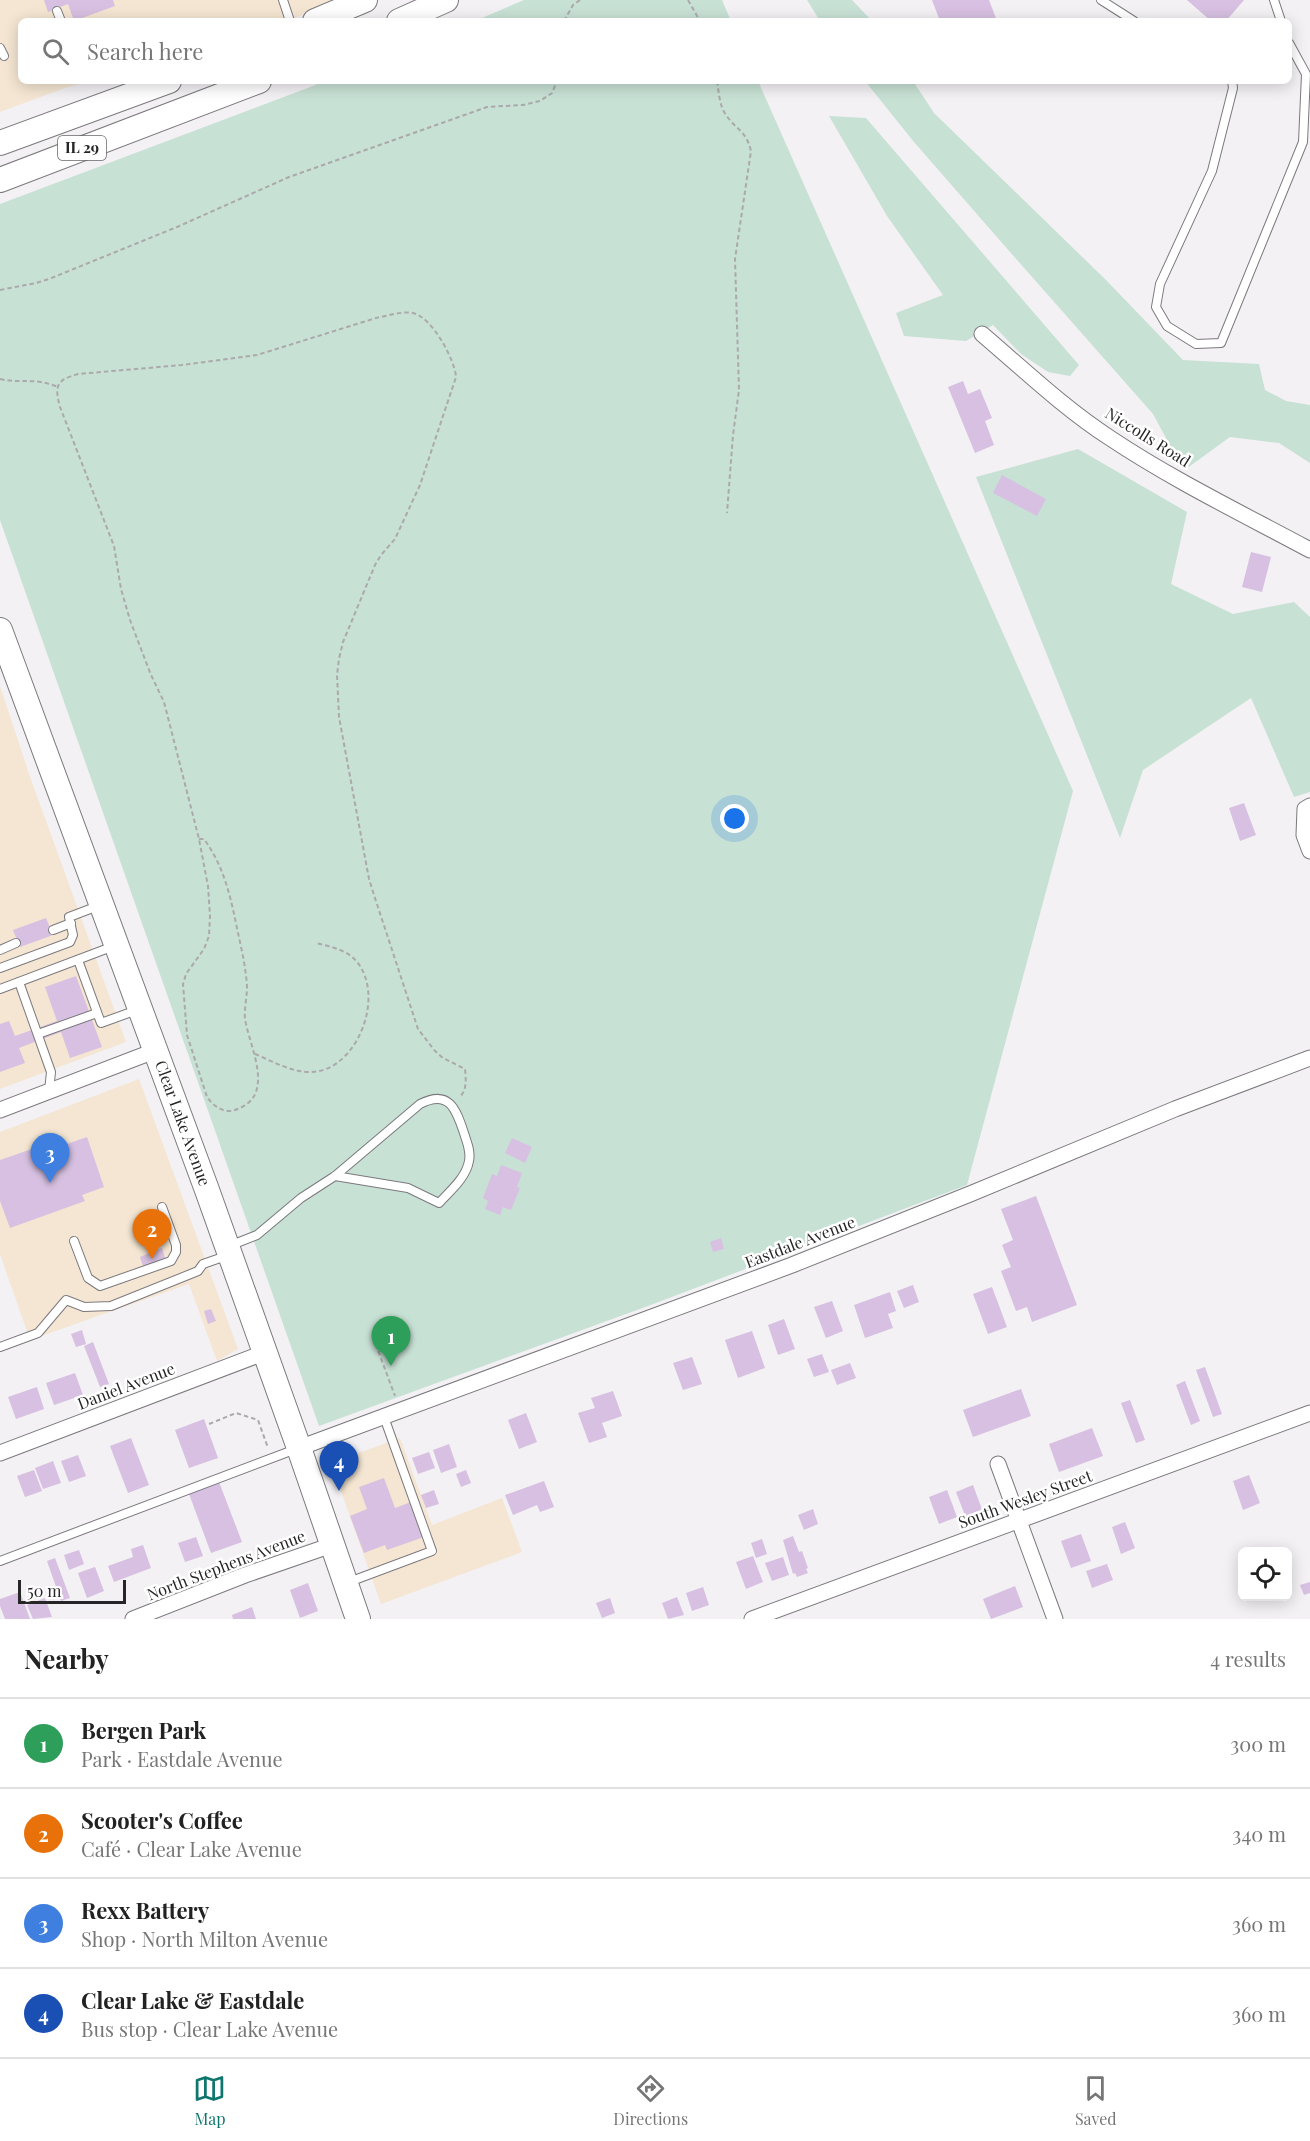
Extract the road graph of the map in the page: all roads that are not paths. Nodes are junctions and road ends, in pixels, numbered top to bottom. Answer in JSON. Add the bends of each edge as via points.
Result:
{"nodes":[{"id":1,"x":283,"y":0,"type":"edge"},
{"id":2,"x":365,"y":0,"type":"edge"},
{"id":3,"x":446,"y":0,"type":"edge"},
{"id":4,"x":1101,"y":0,"type":"edge"},
{"id":5,"x":1274,"y":0,"type":"edge"},
{"id":6,"x":57,"y":11,"type":"dead end"},
{"id":7,"x":60,"y":18,"type":"edge"},
{"id":8,"x":289,"y":18,"type":"edge"},
{"id":9,"x":322,"y":18,"type":"edge"},
{"id":10,"x":406,"y":18,"type":"edge"},
{"id":11,"x":1129,"y":18,"type":"edge"},
{"id":12,"x":1280,"y":18,"type":"edge"},
{"id":13,"x":0,"y":48,"type":"edge"},
{"id":14,"x":1292,"y":48,"type":"edge"},
{"id":15,"x":4,"y":56,"type":"dead end"},
{"id":16,"x":1308,"y":74,"type":"edge"},
{"id":17,"x":161,"y":84,"type":"edge"},
{"id":18,"x":251,"y":84,"type":"edge"},
{"id":19,"x":1232,"y":84,"type":"edge"},
{"id":20,"x":7,"y":139,"type":"edge"},
{"id":21,"x":0,"y":180,"type":"edge"},
{"id":22,"x":982,"y":334,"type":"dead end"},
{"id":23,"x":1310,"y":550,"type":"edge"},
{"id":24,"x":0,"y":630,"type":"edge"},
{"id":25,"x":1308,"y":808,"type":"edge"},
{"id":26,"x":1310,"y":851,"type":"edge"},
{"id":27,"x":102,"y":904,"type":"junction"},
{"id":28,"x":71,"y":923,"type":"junction"},
{"id":29,"x":52,"y":930,"type":"dead end"},
{"id":30,"x":16,"y":943,"type":"dead end"},
{"id":31,"x":118,"y":945,"type":"junction"},
{"id":32,"x":0,"y":950,"type":"edge"},
{"id":33,"x":78,"y":960,"type":"junction"},
{"id":34,"x":0,"y":968,"type":"edge"},
{"id":35,"x":19,"y":982,"type":"junction"},
{"id":36,"x":0,"y":989,"type":"edge"},
{"id":37,"x":141,"y":1008,"type":"junction"},
{"id":38,"x":97,"y":1014,"type":"junction"},
{"id":39,"x":38,"y":1034,"type":"junction"},
{"id":40,"x":157,"y":1050,"type":"junction"},
{"id":41,"x":1310,"y":1058,"type":"edge"},
{"id":42,"x":49,"y":1091,"type":"junction"},
{"id":43,"x":0,"y":1110,"type":"edge"},
{"id":44,"x":335,"y":1176,"type":"junction"},
{"id":45,"x":162,"y":1207,"type":"dead end"},
{"id":46,"x":74,"y":1241,"type":"dead end"},
{"id":47,"x":229,"y":1250,"type":"junction"},
{"id":48,"x":0,"y":1347,"type":"edge"},
{"id":49,"x":266,"y":1352,"type":"junction"},
{"id":50,"x":1310,"y":1413,"type":"edge"},
{"id":51,"x":384,"y":1417,"type":"junction"},
{"id":52,"x":299,"y":1448,"type":"junction"},
{"id":53,"x":0,"y":1453,"type":"edge"},
{"id":54,"x":998,"y":1464,"type":"dead end"},
{"id":55,"x":1020,"y":1520,"type":"junction"},
{"id":56,"x":332,"y":1545,"type":"junction"},
{"id":57,"x":0,"y":1561,"type":"edge"},
{"id":58,"x":345,"y":1584,"type":"junction"},
{"id":59,"x":133,"y":1619,"type":"edge"},
{"id":60,"x":357,"y":1619,"type":"edge"},
{"id":61,"x":752,"y":1619,"type":"edge"},
{"id":62,"x":1055,"y":1619,"type":"edge"}],
"edges":[{"from":1,"to":8,"type":"lane"},
{"from":2,"to":9,"type":"main road"},
{"from":3,"to":10,"type":"main road"},
{"from":4,"to":11,"type":"lane"},
{"from":5,"to":12,"type":"lane"},
{"from":6,"to":7,"type":"lane"},
{"from":13,"to":15,"type":"lane"},
{"from":14,"to":16,"type":"lane"},
{"from":16,"to":19,"type":"lane","via":[[1303,142],[1221,343],[1196,344],[1167,326],[1156,306],[1160,284],[1212,171]]},
{"from":17,"to":20,"type":"main road","number":"IL 29"},
{"from":18,"to":21,"type":"main road","number":"IL 29"},
{"from":22,"to":23,"type":"street","name":"Niccolls Road","via":[[1108,437]]},
{"from":24,"to":27,"type":"main road","name":"Clear Lake Avenue"},
{"from":25,"to":26,"type":"street","via":[[1304,835]]},
{"from":27,"to":28,"type":"lane","via":[[69,917]]},
{"from":27,"to":31,"type":"main road","name":"Clear Lake Avenue"},
{"from":28,"to":29,"type":"lane"},
{"from":28,"to":34,"type":"lane","via":[[70,942]]},
{"from":30,"to":32,"type":"lane"},
{"from":31,"to":33,"type":"lane"},
{"from":31,"to":37,"type":"main road","name":"Clear Lake Avenue"},
{"from":33,"to":35,"type":"lane"},
{"from":33,"to":38,"type":"lane"},
{"from":35,"to":36,"type":"lane"},
{"from":35,"to":39,"type":"lane"},
{"from":37,"to":38,"type":"lane","via":[[101,1023]]},
{"from":37,"to":40,"type":"main road","name":"Clear Lake Avenue"},
{"from":38,"to":39,"type":"lane"},
{"from":39,"to":42,"type":"lane","via":[[51,1072]]},
{"from":40,"to":42,"type":"street"},
{"from":40,"to":47,"type":"main road","name":"Clear Lake Avenue"},
{"from":41,"to":51,"type":"street","name":"Eastdale Avenue","via":[[792,1265]]},
{"from":42,"to":43,"type":"street"},
{"from":44,"to":44,"type":"lane","via":[[430,1098],[449,1103],[458,1114],[470,1150],[469,1162],[464,1174],[439,1203],[408,1188]]},
{"from":44,"to":47,"type":"lane","via":[[257,1235]]},
{"from":45,"to":46,"type":"lane","via":[[176,1245],[171,1261],[100,1286],[88,1278]]},
{"from":47,"to":48,"type":"lane","via":[[198,1271],[111,1306],[84,1307],[66,1300],[38,1333]]},
{"from":47,"to":49,"type":"main road","name":"Clear Lake Avenue"},
{"from":49,"to":52,"type":"main road","name":"Clear Lake Avenue"},
{"from":49,"to":53,"type":"street","name":"Daniel Avenue"},
{"from":50,"to":55,"type":"street","name":"South Wesley Street"},
{"from":51,"to":52,"type":"street","name":"Eastdale Avenue"},
{"from":51,"to":58,"type":"lane","via":[[432,1551]]},
{"from":52,"to":56,"type":"main road","name":"Clear Lake Avenue"},
{"from":52,"to":57,"type":"lane"},
{"from":54,"to":55,"type":"street"},
{"from":55,"to":61,"type":"street","name":"South Wesley Street"},
{"from":55,"to":62,"type":"street"},
{"from":56,"to":58,"type":"main road","name":"Clear Lake Avenue"},
{"from":56,"to":59,"type":"street","name":"North Stephens Avenue"},
{"from":58,"to":60,"type":"main road","name":"Clear Lake Avenue"}]}
